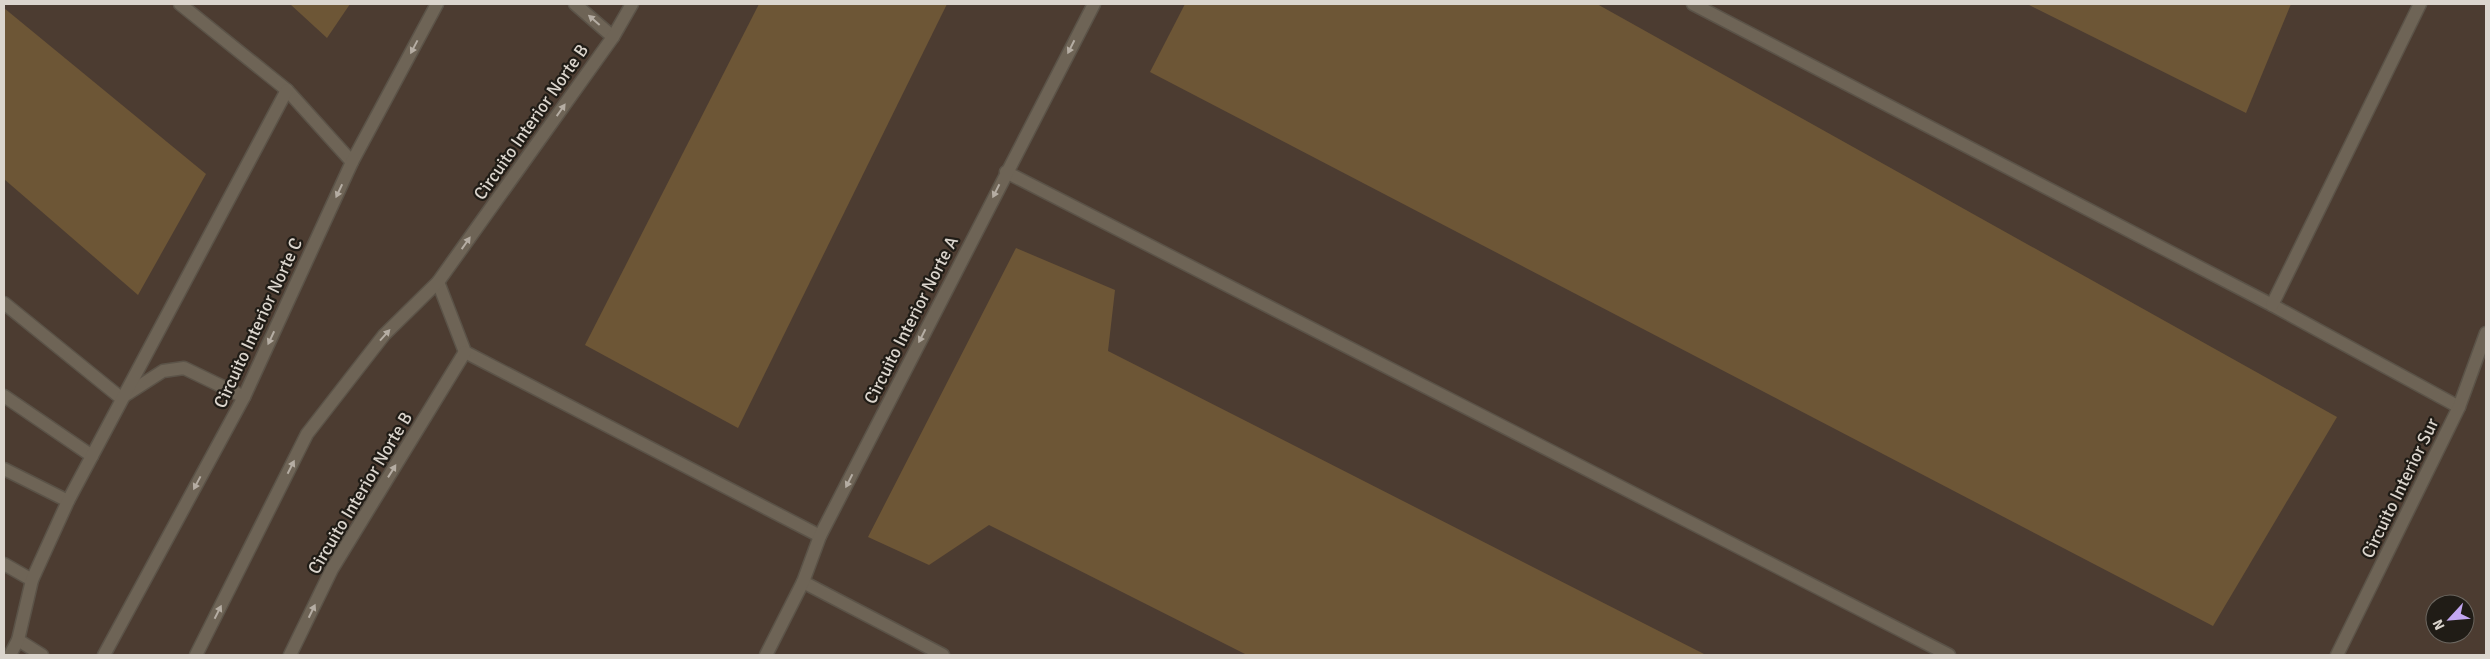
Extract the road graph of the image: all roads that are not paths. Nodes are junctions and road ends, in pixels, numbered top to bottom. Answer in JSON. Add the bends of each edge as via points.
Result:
{"nodes":[{"id":1,"x":180,"y":4,"type":"edge"},
{"id":2,"x":437,"y":4,"type":"edge"},
{"id":3,"x":576,"y":4,"type":"edge"},
{"id":4,"x":632,"y":4,"type":"edge"},
{"id":5,"x":1094,"y":4,"type":"edge"},
{"id":6,"x":1693,"y":4,"type":"edge"},
{"id":7,"x":2420,"y":4,"type":"edge"},
{"id":8,"x":613,"y":37,"type":"junction"},
{"id":9,"x":287,"y":90,"type":"junction"},
{"id":10,"x":352,"y":162,"type":"junction"},
{"id":11,"x":1006,"y":172,"type":"junction"},
{"id":12,"x":438,"y":282,"type":"junction"},
{"id":13,"x":4,"y":303,"type":"edge"},
{"id":14,"x":2272,"y":305,"type":"junction"},
{"id":15,"x":2486,"y":333,"type":"edge"},
{"id":16,"x":466,"y":352,"type":"junction"},
{"id":17,"x":4,"y":396,"type":"edge"},
{"id":18,"x":244,"y":397,"type":"junction"},
{"id":19,"x":121,"y":398,"type":"junction"},
{"id":20,"x":2459,"y":407,"type":"junction"},
{"id":21,"x":92,"y":456,"type":"junction"},
{"id":22,"x":4,"y":469,"type":"edge"},
{"id":23,"x":68,"y":501,"type":"junction"},
{"id":24,"x":820,"y":536,"type":"junction"},
{"id":25,"x":4,"y":564,"type":"edge"},
{"id":26,"x":32,"y":580,"type":"junction"},
{"id":27,"x":803,"y":582,"type":"junction"},
{"id":28,"x":18,"y":640,"type":"junction"},
{"id":29,"x":10,"y":655,"type":"edge"},
{"id":30,"x":42,"y":655,"type":"edge"},
{"id":31,"x":104,"y":655,"type":"edge"},
{"id":32,"x":196,"y":655,"type":"edge"},
{"id":33,"x":290,"y":655,"type":"edge"},
{"id":34,"x":766,"y":655,"type":"edge"},
{"id":35,"x":943,"y":655,"type":"edge"},
{"id":36,"x":1949,"y":655,"type":"edge"},
{"id":37,"x":2337,"y":655,"type":"edge"}],
"edges":[{"from":1,"to":9,"type":"street"},
{"from":2,"to":10,"type":"street","name":"Circuito Interior Norte C","one_way":true},
{"from":8,"to":3,"type":"street","one_way":true},
{"from":4,"to":8,"type":"street","name":"Circuito Interior Norte B"},
{"from":5,"to":11,"type":"street","name":"Circuito Interior Norte A","one_way":true},
{"from":6,"to":14,"type":"street"},
{"from":7,"to":14,"type":"street"},
{"from":12,"to":8,"type":"street","name":"Circuito Interior Norte B","one_way":true},
{"from":9,"to":10,"type":"street"},
{"from":9,"to":19,"type":"street"},
{"from":10,"to":18,"type":"street","name":"Circuito Interior Norte C","one_way":true},
{"from":11,"to":24,"type":"street","name":"Circuito Interior Norte A","one_way":true},
{"from":11,"to":36,"type":"street"},
{"from":12,"to":16,"type":"street"},
{"from":32,"to":12,"type":"street","name":"Circuito Interior Norte B","one_way":true,"via":[[307,434],[384,335]]},
{"from":13,"to":19,"type":"street"},
{"from":14,"to":20,"type":"street"},
{"from":15,"to":20,"type":"street","name":"Circuito Interior Sur"},
{"from":16,"to":24,"type":"street"},
{"from":33,"to":16,"type":"street","name":"Circuito Interior Norte B","one_way":true,"via":[[332,568]]},
{"from":17,"to":21,"type":"street"},
{"from":18,"to":19,"type":"street","via":[[184,368],[164,371]]},
{"from":18,"to":31,"type":"street","name":"Circuito Interior Norte C","one_way":true},
{"from":19,"to":21,"type":"street"},
{"from":20,"to":37,"type":"street","name":"Circuito Interior Sur"},
{"from":21,"to":23,"type":"street"},
{"from":22,"to":23,"type":"street"},
{"from":23,"to":26,"type":"street"},
{"from":24,"to":27,"type":"street","name":"Circuito Interior Norte A"},
{"from":25,"to":26,"type":"street"},
{"from":26,"to":28,"type":"street"},
{"from":27,"to":34,"type":"street","name":"Circuito Interior Norte A"},
{"from":27,"to":35,"type":"street"},
{"from":28,"to":29,"type":"street"},
{"from":28,"to":30,"type":"street"}]}
